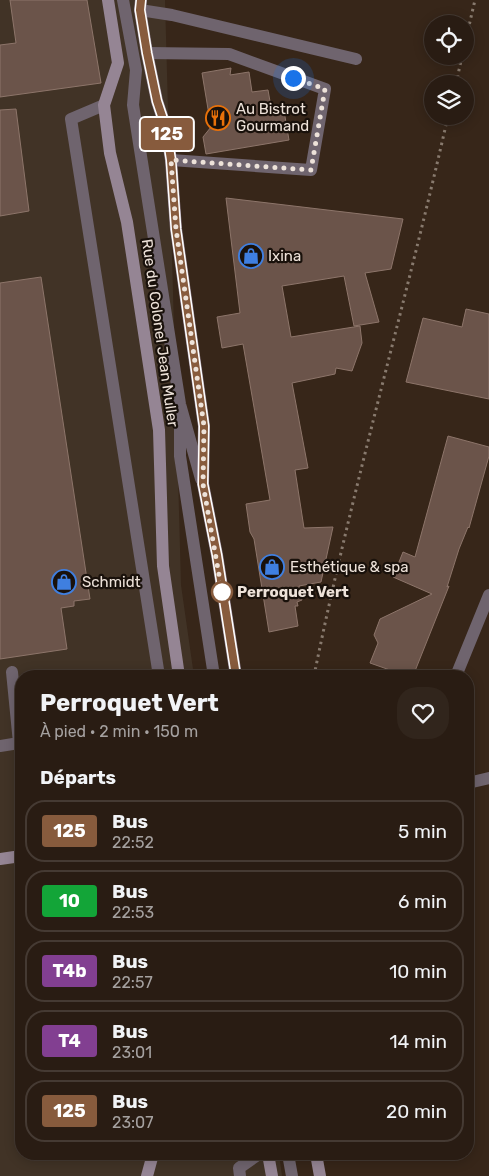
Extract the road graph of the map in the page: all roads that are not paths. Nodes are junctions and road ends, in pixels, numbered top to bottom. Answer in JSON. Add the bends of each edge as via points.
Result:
{"nodes":[{"id":1,"x":108,"y":0,"type":"edge"},
{"id":2,"x":124,"y":0,"type":"edge"},
{"id":3,"x":141,"y":5,"type":"edge"},
{"id":4,"x":147,"y":53,"type":"junction"},
{"id":5,"x":356,"y":59,"type":"dead end"},
{"id":6,"x":104,"y":105,"type":"junction"},
{"id":7,"x":171,"y":160,"type":"junction"},
{"id":8,"x":180,"y":404,"type":"junction"},
{"id":9,"x":203,"y":484,"type":"junction"},
{"id":10,"x":489,"y":595,"type":"edge"},
{"id":11,"x":158,"y":670,"type":"edge"},
{"id":12,"x":178,"y":670,"type":"edge"},
{"id":13,"x":213,"y":670,"type":"edge"},
{"id":14,"x":235,"y":670,"type":"edge"},
{"id":15,"x":458,"y":670,"type":"edge"},
{"id":16,"x":12,"y":672,"type":"dead end"},
{"id":17,"x":15,"y":694,"type":"edge"},
{"id":18,"x":15,"y":744,"type":"edge"},
{"id":19,"x":0,"y":746,"type":"edge"},
{"id":20,"x":489,"y":778,"type":"edge"},
{"id":21,"x":474,"y":782,"type":"edge"},
{"id":22,"x":15,"y":857,"type":"edge"},
{"id":23,"x":0,"y":859,"type":"edge"},
{"id":24,"x":151,"y":1160,"type":"edge"},
{"id":25,"x":250,"y":1160,"type":"edge"},
{"id":26,"x":269,"y":1160,"type":"edge"},
{"id":27,"x":289,"y":1160,"type":"edge"},
{"id":28,"x":317,"y":1160,"type":"edge"},
{"id":29,"x":147,"y":1176,"type":"edge"},
{"id":30,"x":240,"y":1176,"type":"edge"},
{"id":31,"x":272,"y":1176,"type":"edge"},
{"id":32,"x":292,"y":1176,"type":"edge"},
{"id":33,"x":320,"y":1176,"type":"edge"}],
"edges":[{"from":1,"to":6,"type":"main road","name":"Rue du Colonel Jean Muller","via":[[118,63]]},
{"from":2,"to":8,"type":"street","name":"Rue du Colonel Jean Muller","via":[[136,70],[133,105]]},
{"from":3,"to":4,"type":"main road","name":"Rue du Colonel Jean Muller"},
{"from":3,"to":5,"type":"street"},
{"from":4,"to":7,"type":"main road","name":"Rue du Colonel Jean Muller"},
{"from":4,"to":7,"type":"street","via":[[229,54],[325,89],[311,170]]},
{"from":6,"to":11,"type":"street","via":[[71,119]]},
{"from":6,"to":12,"type":"main road","name":"Rue du Colonel Jean Muller","via":[[110,153],[127,222],[159,430],[164,566]]},
{"from":7,"to":9,"type":"main road","name":"Rue du Colonel Jean Muller","via":[[176,229],[204,426]]},
{"from":8,"to":9,"type":"street","name":"Rue du Colonel Jean Muller"},
{"from":8,"to":13,"type":"street","name":"Rue du Colonel Jean Muller","via":[[180,456]]},
{"from":9,"to":14,"type":"main road","name":"Rue du Colonel Jean Muller"},
{"from":10,"to":15,"type":"street"},
{"from":16,"to":17,"type":"street"},
{"from":18,"to":19,"type":"street"},
{"from":20,"to":21,"type":"street"},
{"from":22,"to":23,"type":"main road"},
{"from":24,"to":29,"type":"main road"},
{"from":25,"to":30,"type":"street","via":[[239,1168]]},
{"from":26,"to":31,"type":"main road"},
{"from":27,"to":32,"type":"street"},
{"from":28,"to":33,"type":"main road"}]}
